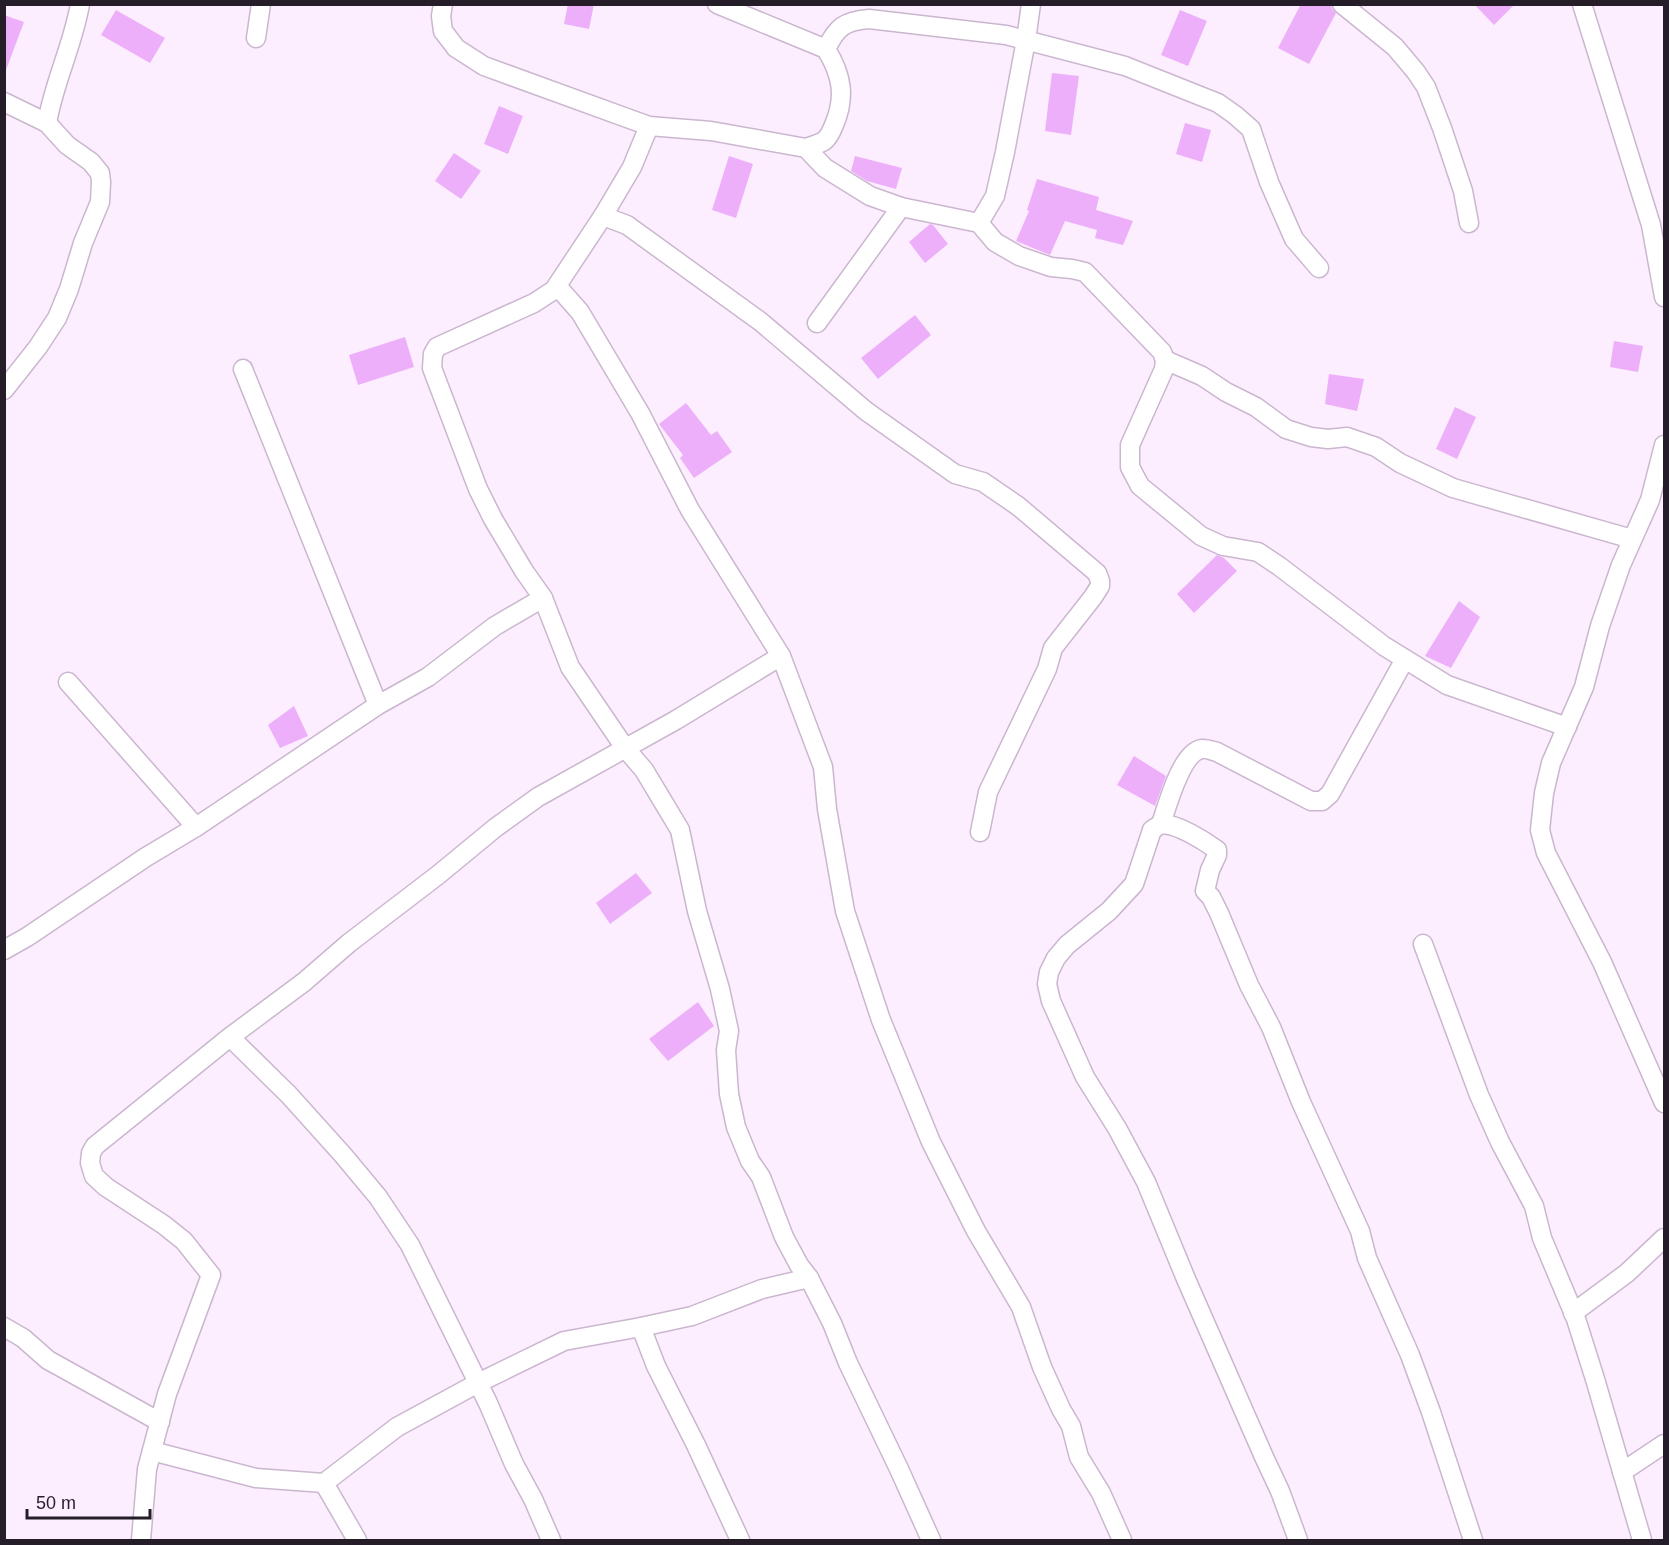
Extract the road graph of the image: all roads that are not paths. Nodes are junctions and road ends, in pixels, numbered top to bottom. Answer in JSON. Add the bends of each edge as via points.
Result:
{"nodes":[{"id":1,"x":80,"y":4,"type":"edge"},
{"id":2,"x":261,"y":4,"type":"edge"},
{"id":3,"x":443,"y":4,"type":"edge"},
{"id":4,"x":717,"y":4,"type":"edge"},
{"id":5,"x":1030,"y":4,"type":"edge"},
{"id":6,"x":1342,"y":4,"type":"edge"},
{"id":7,"x":1582,"y":4,"type":"edge"},
{"id":8,"x":256,"y":38,"type":"dead end"},
{"id":9,"x":1026,"y":40,"type":"junction"},
{"id":10,"x":826,"y":50,"type":"junction"},
{"id":11,"x":4,"y":102,"type":"edge"},
{"id":12,"x":47,"y":123,"type":"junction"},
{"id":13,"x":649,"y":126,"type":"junction"},
{"id":14,"x":806,"y":148,"type":"junction"},
{"id":15,"x":901,"y":207,"type":"junction"},
{"id":16,"x":603,"y":216,"type":"junction"},
{"id":17,"x":979,"y":223,"type":"junction"},
{"id":18,"x":1469,"y":223,"type":"dead end"},
{"id":19,"x":1661,"y":261,"type":"edge"},
{"id":20,"x":1319,"y":268,"type":"dead end"},
{"id":21,"x":557,"y":286,"type":"junction"},
{"id":22,"x":1665,"y":297,"type":"edge"},
{"id":23,"x":817,"y":323,"type":"dead end"},
{"id":24,"x":1165,"y":360,"type":"junction"},
{"id":25,"x":243,"y":369,"type":"dead end"},
{"id":26,"x":4,"y":390,"type":"edge"},
{"id":27,"x":1665,"y":445,"type":"edge"},
{"id":28,"x":1632,"y":539,"type":"junction"},
{"id":29,"x":543,"y":598,"type":"junction"},
{"id":30,"x":781,"y":656,"type":"junction"},
{"id":31,"x":1404,"y":659,"type":"junction"},
{"id":32,"x":68,"y":682,"type":"dead end"},
{"id":33,"x":378,"y":705,"type":"junction"},
{"id":34,"x":1567,"y":727,"type":"junction"},
{"id":35,"x":626,"y":748,"type":"junction"},
{"id":36,"x":1161,"y":824,"type":"junction"},
{"id":37,"x":196,"y":827,"type":"junction"},
{"id":38,"x":980,"y":832,"type":"dead end"},
{"id":39,"x":1423,"y":944,"type":"dead end"},
{"id":40,"x":4,"y":950,"type":"edge"},
{"id":41,"x":230,"y":1036,"type":"junction"},
{"id":42,"x":1665,"y":1103,"type":"edge"},
{"id":43,"x":1665,"y":1238,"type":"edge"},
{"id":44,"x":809,"y":1278,"type":"junction"},
{"id":45,"x":1573,"y":1313,"type":"junction"},
{"id":46,"x":4,"y":1327,"type":"edge"},
{"id":47,"x":641,"y":1327,"type":"junction"},
{"id":48,"x":478,"y":1383,"type":"junction"},
{"id":49,"x":160,"y":1422,"type":"junction"},
{"id":50,"x":1665,"y":1444,"type":"edge"},
{"id":51,"x":152,"y":1451,"type":"junction"},
{"id":52,"x":1622,"y":1472,"type":"junction"},
{"id":53,"x":324,"y":1483,"type":"junction"},
{"id":54,"x":141,"y":1540,"type":"edge"},
{"id":55,"x":357,"y":1540,"type":"edge"},
{"id":56,"x":551,"y":1540,"type":"edge"},
{"id":57,"x":740,"y":1540,"type":"edge"},
{"id":58,"x":932,"y":1540,"type":"edge"},
{"id":59,"x":1122,"y":1540,"type":"edge"},
{"id":60,"x":1298,"y":1540,"type":"edge"},
{"id":61,"x":1473,"y":1540,"type":"edge"},
{"id":62,"x":1642,"y":1540,"type":"edge"}],
"edges":[{"from":1,"to":12,"type":"street"},
{"from":2,"to":8,"type":"street"},
{"from":3,"to":13,"type":"street","via":[[443,31],[456,48],[484,66]]},
{"from":4,"to":10,"type":"street"},
{"from":5,"to":9,"type":"street"},
{"from":6,"to":18,"type":"street","via":[[1395,47],[1426,87],[1463,191]]},
{"from":7,"to":19,"type":"street"},
{"from":9,"to":10,"type":"street","via":[[869,19],[842,27]]},
{"from":9,"to":17,"type":"street","via":[[995,196]]},
{"from":9,"to":20,"type":"street","via":[[1125,66],[1218,104],[1235,115],[1251,129],[1294,239]]},
{"from":10,"to":14,"type":"street","via":[[838,75],[840,110],[824,141]]},
{"from":11,"to":12,"type":"street"},
{"from":12,"to":26,"type":"street","via":[[100,173],[100,202],[57,318]]},
{"from":13,"to":14,"type":"street","via":[[711,131]]},
{"from":13,"to":16,"type":"street","via":[[632,167]]},
{"from":14,"to":15,"type":"street","via":[[825,168],[870,196]]},
{"from":15,"to":17,"type":"street"},
{"from":15,"to":23,"type":"street"},
{"from":16,"to":21,"type":"street"},
{"from":16,"to":38,"type":"street","via":[[627,225],[742,308],[866,411],[955,474],[983,483],[1018,506],[1097,573],[1100,586],[1053,648],[1047,669],[987,792]]},
{"from":17,"to":24,"type":"street","via":[[995,242],[1019,256],[1051,267],[1085,272],[1162,352]]},
{"from":19,"to":22,"type":"street"},
{"from":21,"to":29,"type":"street","via":[[534,303],[437,347],[432,368],[478,489]]},
{"from":21,"to":30,"type":"street","via":[[580,312],[690,510]]},
{"from":24,"to":28,"type":"street","via":[[1202,376],[1286,429],[1311,437],[1347,438],[1376,447],[1453,488]]},
{"from":24,"to":31,"type":"street","via":[[1130,446],[1130,466],[1140,486],[1202,536],[1223,546],[1258,552]]},
{"from":25,"to":33,"type":"street"},
{"from":27,"to":28,"type":"street","via":[[1650,500]]},
{"from":28,"to":34,"type":"street"},
{"from":29,"to":33,"type":"street","via":[[495,626],[428,677]]},
{"from":29,"to":35,"type":"street","via":[[570,667]]},
{"from":30,"to":35,"type":"street"},
{"from":30,"to":59,"type":"street","via":[[823,767],[845,911],[881,1020],[931,1142],[976,1231],[1021,1307],[1042,1367],[1071,1426],[1079,1457]]},
{"from":31,"to":34,"type":"street","via":[[1447,685]]},
{"from":31,"to":36,"type":"street","via":[[1330,794],[1322,801],[1311,801],[1217,752],[1202,749],[1192,754],[1182,768]]},
{"from":32,"to":37,"type":"street"},
{"from":33,"to":37,"type":"street"},
{"from":34,"to":42,"type":"street","via":[[1551,763],[1544,794],[1540,830],[1546,854],[1602,962]]},
{"from":35,"to":41,"type":"street","via":[[538,797],[495,828]]},
{"from":35,"to":44,"type":"street","via":[[680,830],[729,1031],[729,1094],[736,1127],[761,1177],[784,1238]]},
{"from":36,"to":60,"type":"street","via":[[1152,830],[1134,884],[1109,911],[1067,945],[1056,958],[1047,984],[1085,1077],[1146,1182]]},
{"from":36,"to":61,"type":"street","via":[[1179,828],[1217,850],[1205,891],[1271,1027],[1360,1231],[1367,1258],[1431,1412]]},
{"from":37,"to":40,"type":"street"},
{"from":39,"to":45,"type":"street","via":[[1479,1095],[1534,1206],[1542,1238]]},
{"from":41,"to":48,"type":"street","via":[[289,1095],[378,1197],[410,1245]]},
{"from":41,"to":49,"type":"street","via":[[91,1153],[94,1176],[164,1225],[211,1275],[166,1394]]},
{"from":43,"to":45,"type":"street","via":[[1627,1273]]},
{"from":44,"to":47,"type":"street","via":[[762,1289],[692,1316]]},
{"from":44,"to":58,"type":"street"},
{"from":45,"to":52,"type":"street"},
{"from":46,"to":49,"type":"street","via":[[48,1360]]},
{"from":47,"to":48,"type":"street","via":[[564,1341]]},
{"from":47,"to":57,"type":"street"},
{"from":48,"to":53,"type":"street","via":[[397,1427]]},
{"from":48,"to":56,"type":"street"},
{"from":49,"to":51,"type":"street"},
{"from":50,"to":52,"type":"street"},
{"from":51,"to":53,"type":"street","via":[[256,1478]]},
{"from":51,"to":54,"type":"street"},
{"from":52,"to":62,"type":"street"},
{"from":53,"to":55,"type":"street"}]}
